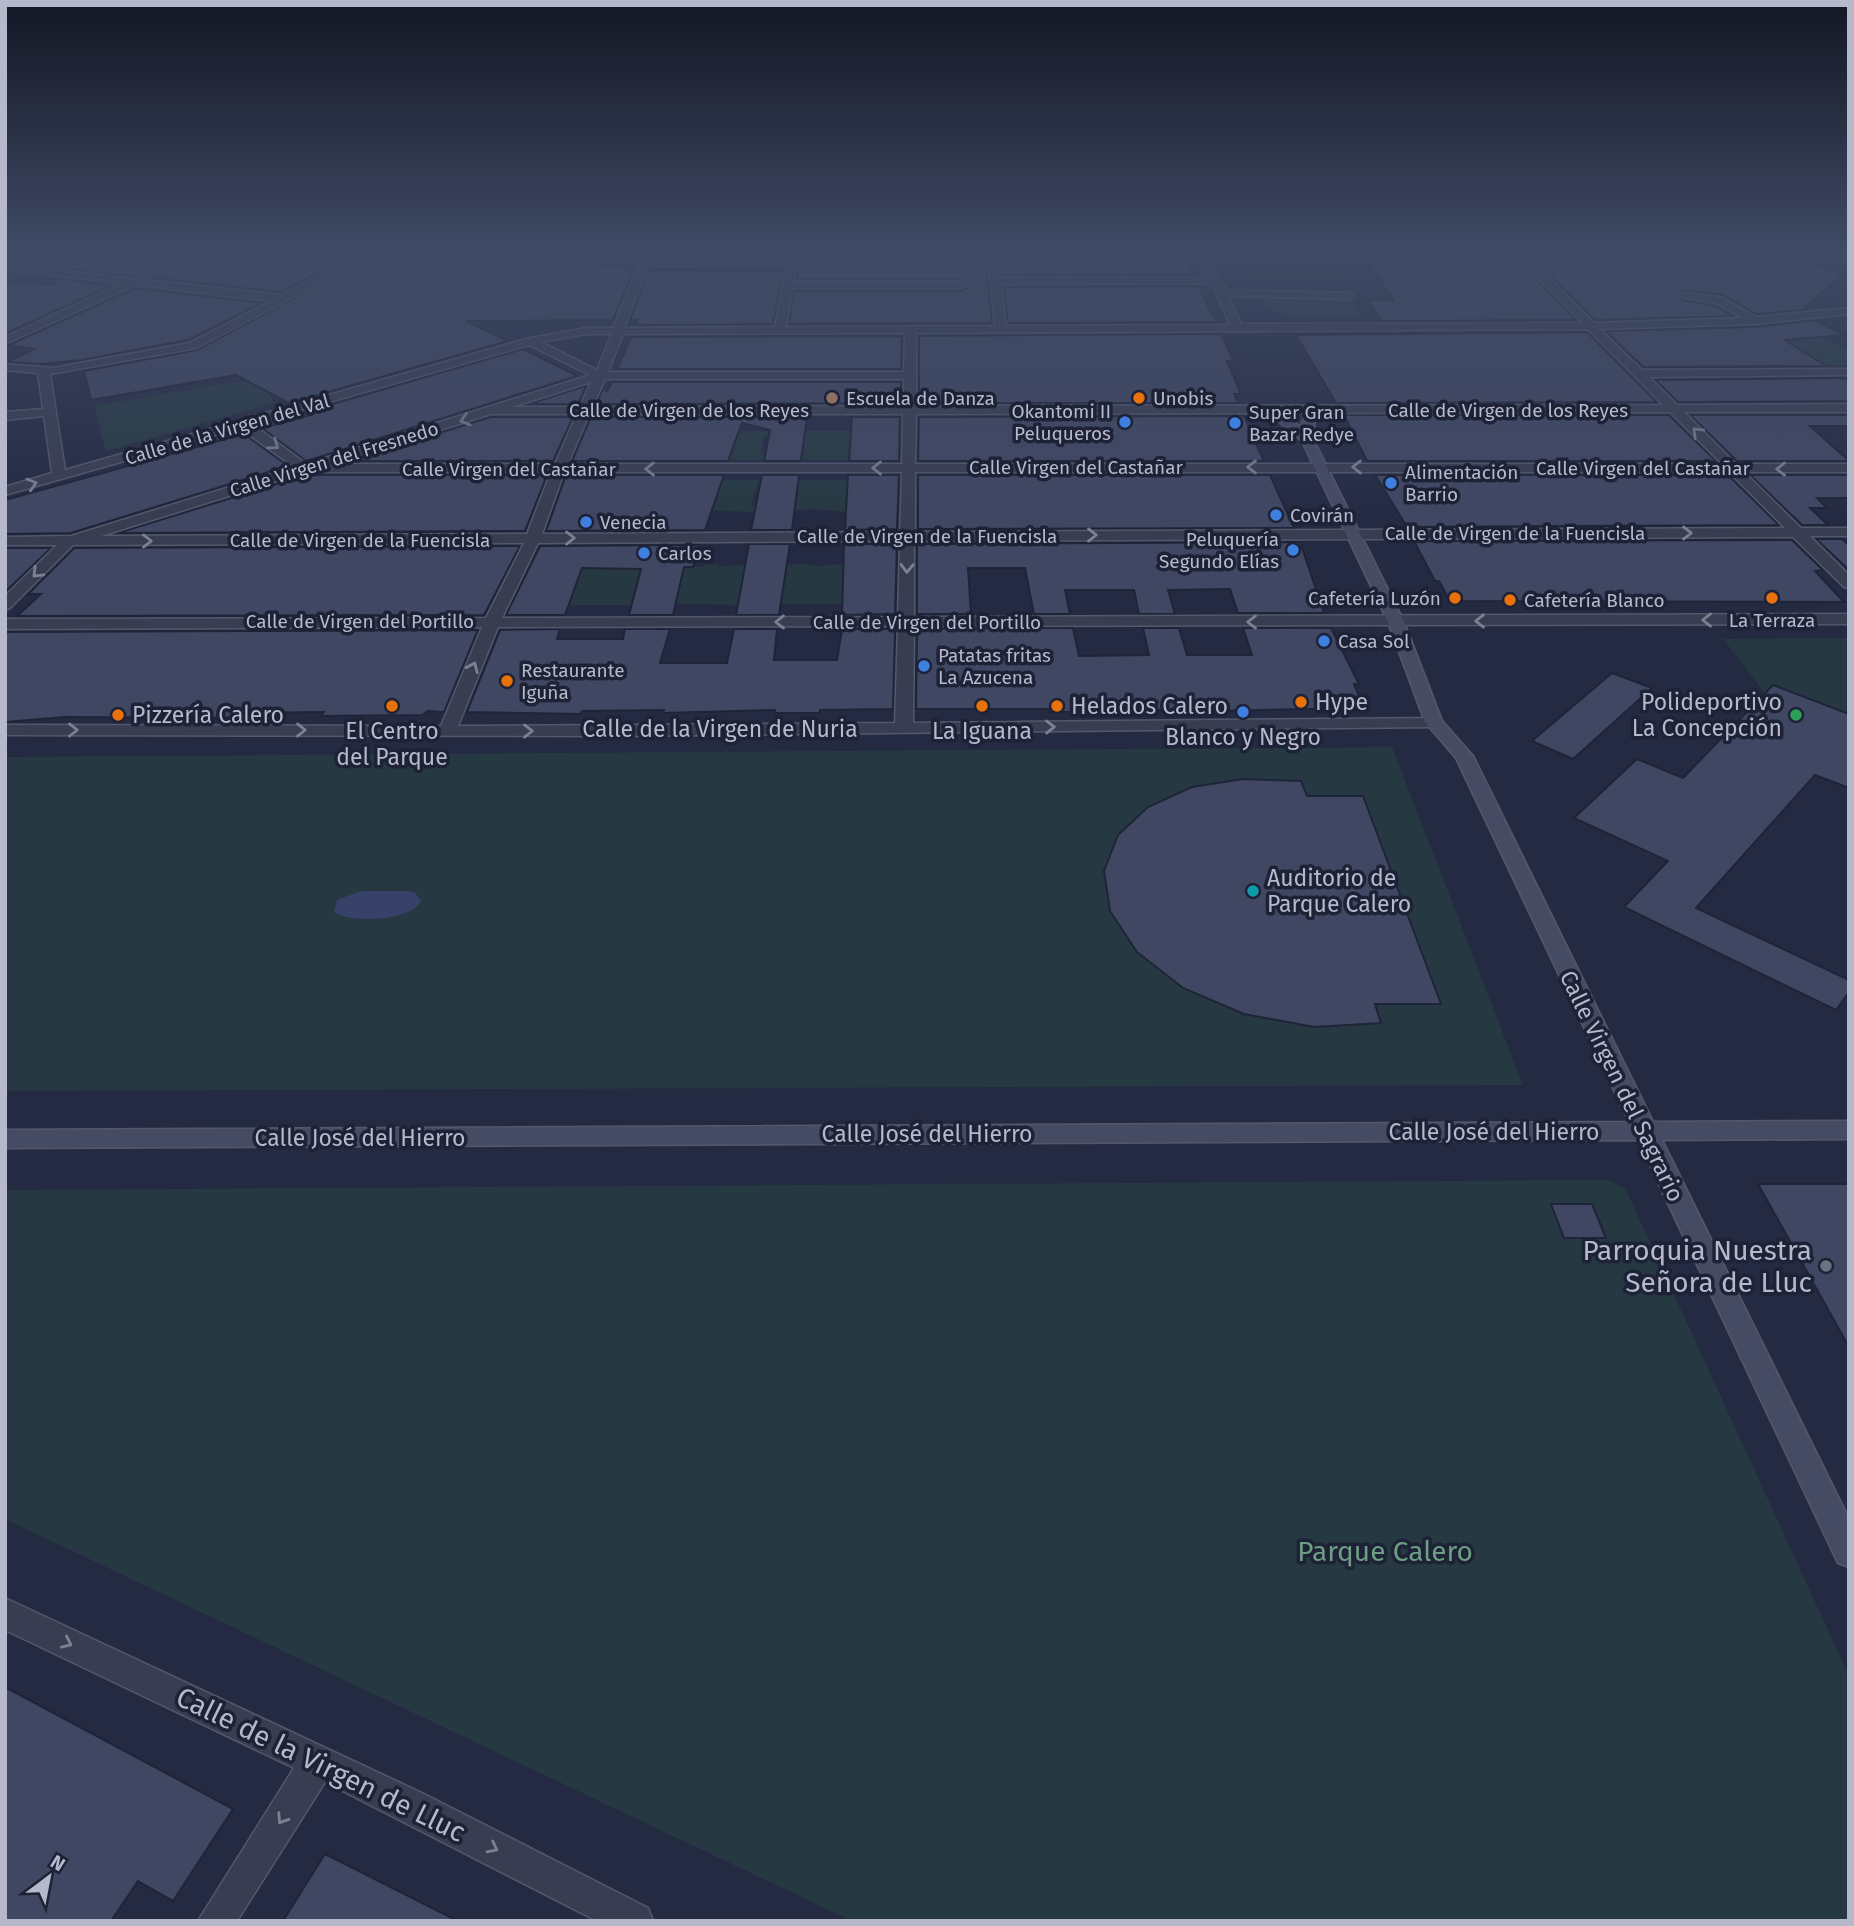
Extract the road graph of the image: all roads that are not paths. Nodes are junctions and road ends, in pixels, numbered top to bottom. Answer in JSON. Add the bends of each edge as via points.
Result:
{"nodes":[{"id":1,"x":204,"y":340,"type":"edge"},
{"id":2,"x":535,"y":340,"type":"edge"},
{"id":3,"x":614,"y":340,"type":"edge"},
{"id":4,"x":910,"y":340,"type":"edge"},
{"id":5,"x":1604,"y":340,"type":"edge"},
{"id":6,"x":530,"y":341,"type":"junction"},
{"id":7,"x":5,"y":367,"type":"edge"},
{"id":8,"x":44,"y":371,"type":"junction"},
{"id":9,"x":1849,"y":372,"type":"edge"},
{"id":10,"x":1638,"y":374,"type":"junction"},
{"id":11,"x":909,"y":375,"type":"junction"},
{"id":12,"x":600,"y":376,"type":"junction"},
{"id":13,"x":1849,"y":408,"type":"edge"},
{"id":14,"x":1674,"y":409,"type":"junction"},
{"id":15,"x":908,"y":410,"type":"junction"},
{"id":16,"x":1255,"y":410,"type":"junction"},
{"id":17,"x":1329,"y":410,"type":"junction"},
{"id":18,"x":494,"y":411,"type":"junction"},
{"id":19,"x":584,"y":411,"type":"junction"},
{"id":20,"x":48,"y":412,"type":"junction"},
{"id":21,"x":5,"y":416,"type":"edge"},
{"id":22,"x":243,"y":424,"type":"junction"},
{"id":23,"x":1307,"y":439,"type":"junction"},
{"id":24,"x":1320,"y":467,"type":"junction"},
{"id":25,"x":303,"y":468,"type":"junction"},
{"id":26,"x":907,"y":468,"type":"junction"},
{"id":27,"x":1849,"y":468,"type":"edge"},
{"id":28,"x":1733,"y":469,"type":"junction"},
{"id":29,"x":559,"y":470,"type":"junction"},
{"id":30,"x":59,"y":476,"type":"junction"},
{"id":31,"x":5,"y":491,"type":"edge"},
{"id":32,"x":1849,"y":532,"type":"edge"},
{"id":33,"x":1797,"y":533,"type":"junction"},
{"id":34,"x":1354,"y":534,"type":"junction"},
{"id":35,"x":908,"y":537,"type":"junction"},
{"id":36,"x":533,"y":538,"type":"junction"},
{"id":37,"x":5,"y":541,"type":"edge"},
{"id":38,"x":68,"y":542,"type":"junction"},
{"id":39,"x":1849,"y":584,"type":"edge"},
{"id":40,"x":5,"y":605,"type":"edge"},
{"id":41,"x":1849,"y":619,"type":"edge"},
{"id":42,"x":492,"y":620,"type":"junction"},
{"id":43,"x":1396,"y":622,"type":"junction"},
{"id":44,"x":906,"y":623,"type":"junction"},
{"id":45,"x":5,"y":624,"type":"edge"},
{"id":46,"x":1434,"y":722,"type":"junction"},
{"id":47,"x":904,"y":728,"type":"junction"},
{"id":48,"x":5,"y":730,"type":"edge"},
{"id":49,"x":447,"y":730,"type":"junction"},
{"id":50,"x":1849,"y":1130,"type":"edge"},
{"id":51,"x":1643,"y":1131,"type":"junction"},
{"id":52,"x":5,"y":1139,"type":"edge"},
{"id":53,"x":1849,"y":1552,"type":"edge"},
{"id":54,"x":5,"y":1614,"type":"edge"},
{"id":55,"x":318,"y":1762,"type":"junction"},
{"id":56,"x":216,"y":1921,"type":"edge"},
{"id":57,"x":635,"y":1921,"type":"edge"}],
"edges":[{"from":1,"to":8,"type":"street","via":[[192,346]]},
{"from":2,"to":6,"type":"street","name":"Calle de la Virgen del Val"},
{"from":3,"to":12,"type":"street"},
{"from":4,"to":11,"type":"street"},
{"from":5,"to":10,"type":"street"},
{"from":6,"to":12,"type":"street"},
{"from":6,"to":22,"type":"street","name":"Calle de la Virgen del Val"},
{"from":7,"to":8,"type":"street"},
{"from":8,"to":20,"type":"street"},
{"from":9,"to":10,"type":"street"},
{"from":10,"to":14,"type":"street"},
{"from":11,"to":12,"type":"street"},
{"from":11,"to":15,"type":"street"},
{"from":12,"to":18,"type":"street","name":"Calle Virgen del Fresnedo"},
{"from":12,"to":19,"type":"street"},
{"from":13,"to":14,"type":"street","name":"Calle de Virgen de los Reyes"},
{"from":14,"to":17,"type":"street","name":"Calle de Virgen de los Reyes"},
{"from":28,"to":14,"type":"street","one_way":true},
{"from":15,"to":16,"type":"street","name":"Calle de Virgen de los Reyes"},
{"from":15,"to":19,"type":"street","name":"Calle de Virgen de los Reyes"},
{"from":15,"to":26,"type":"street"},
{"from":16,"to":17,"type":"street","name":"Calle de Virgen de los Reyes"},
{"from":16,"to":23,"type":"street","via":[[1280,416]]},
{"from":17,"to":23,"type":"street","via":[[1310,416]]},
{"from":18,"to":19,"type":"street","name":"Calle de Virgen de los Reyes"},
{"from":18,"to":25,"type":"street","name":"Calle Virgen del Fresnedo","one_way":true},
{"from":19,"to":29,"type":"street"},
{"from":20,"to":21,"type":"street"},
{"from":20,"to":30,"type":"street"},
{"from":22,"to":25,"type":"street","one_way":true},
{"from":22,"to":30,"type":"street","name":"Calle de la Virgen del Val"},
{"from":23,"to":24,"type":"street","name":"Calle Virgen del Sagrario"},
{"from":24,"to":26,"type":"street","name":"Calle Virgen del Castañar","one_way":true},
{"from":28,"to":24,"type":"street","name":"Calle Virgen del Castañar","one_way":true},
{"from":24,"to":34,"type":"street","name":"Calle Virgen del Sagrario"},
{"from":25,"to":29,"type":"street","name":"Calle Virgen del Castañar"},
{"from":25,"to":38,"type":"street","name":"Calle Virgen del Fresnedo"},
{"from":26,"to":29,"type":"street","name":"Calle Virgen del Castañar","one_way":true},
{"from":26,"to":35,"type":"street"},
{"from":27,"to":28,"type":"street","name":"Calle Virgen del Castañar","one_way":true},
{"from":28,"to":33,"type":"street"},
{"from":29,"to":36,"type":"street"},
{"from":31,"to":30,"type":"street","name":"Calle de la Virgen del Val","one_way":true},
{"from":32,"to":33,"type":"street","name":"Calle de Virgen de la Fuencisla"},
{"from":34,"to":33,"type":"street","name":"Calle de Virgen de la Fuencisla","one_way":true},
{"from":33,"to":39,"type":"street"},
{"from":35,"to":34,"type":"street","name":"Calle de Virgen de la Fuencisla","one_way":true},
{"from":34,"to":43,"type":"street","name":"Calle Virgen del Sagrario"},
{"from":36,"to":35,"type":"street","name":"Calle de Virgen de la Fuencisla","one_way":true},
{"from":35,"to":44,"type":"street","one_way":true},
{"from":38,"to":36,"type":"street","name":"Calle de Virgen de la Fuencisla","one_way":true},
{"from":36,"to":42,"type":"street"},
{"from":37,"to":38,"type":"street","name":"Calle de Virgen de la Fuencisla"},
{"from":38,"to":40,"type":"street","one_way":true},
{"from":41,"to":43,"type":"street","name":"Calle de Virgen del Portillo","one_way":true},
{"from":44,"to":42,"type":"street","name":"Calle de Virgen del Portillo","one_way":true},
{"from":42,"to":45,"type":"street","name":"Calle de Virgen del Portillo"},
{"from":49,"to":42,"type":"street","one_way":true},
{"from":43,"to":44,"type":"street","name":"Calle de Virgen del Portillo","one_way":true},
{"from":43,"to":46,"type":"street","name":"Calle Virgen del Sagrario"},
{"from":44,"to":47,"type":"street"},
{"from":47,"to":46,"type":"street","name":"Calle de la Virgen de Nuria","one_way":true},
{"from":46,"to":51,"type":"street","name":"Calle Virgen del Sagrario","via":[[1464,756]]},
{"from":49,"to":47,"type":"street","name":"Calle de la Virgen de Nuria","one_way":true},
{"from":48,"to":49,"type":"street","name":"Calle de la Virgen de Nuria","one_way":true},
{"from":50,"to":51,"type":"street","name":"Calle José del Hierro"},
{"from":51,"to":52,"type":"street","name":"Calle José del Hierro"},
{"from":51,"to":53,"type":"street","name":"Calle Virgen del Sagrario"},
{"from":54,"to":55,"type":"street","name":"Calle de la Virgen de Lluc","one_way":true},
{"from":55,"to":56,"type":"street","one_way":true},
{"from":55,"to":57,"type":"street","name":"Calle de la Virgen de Lluc","one_way":true}]}
